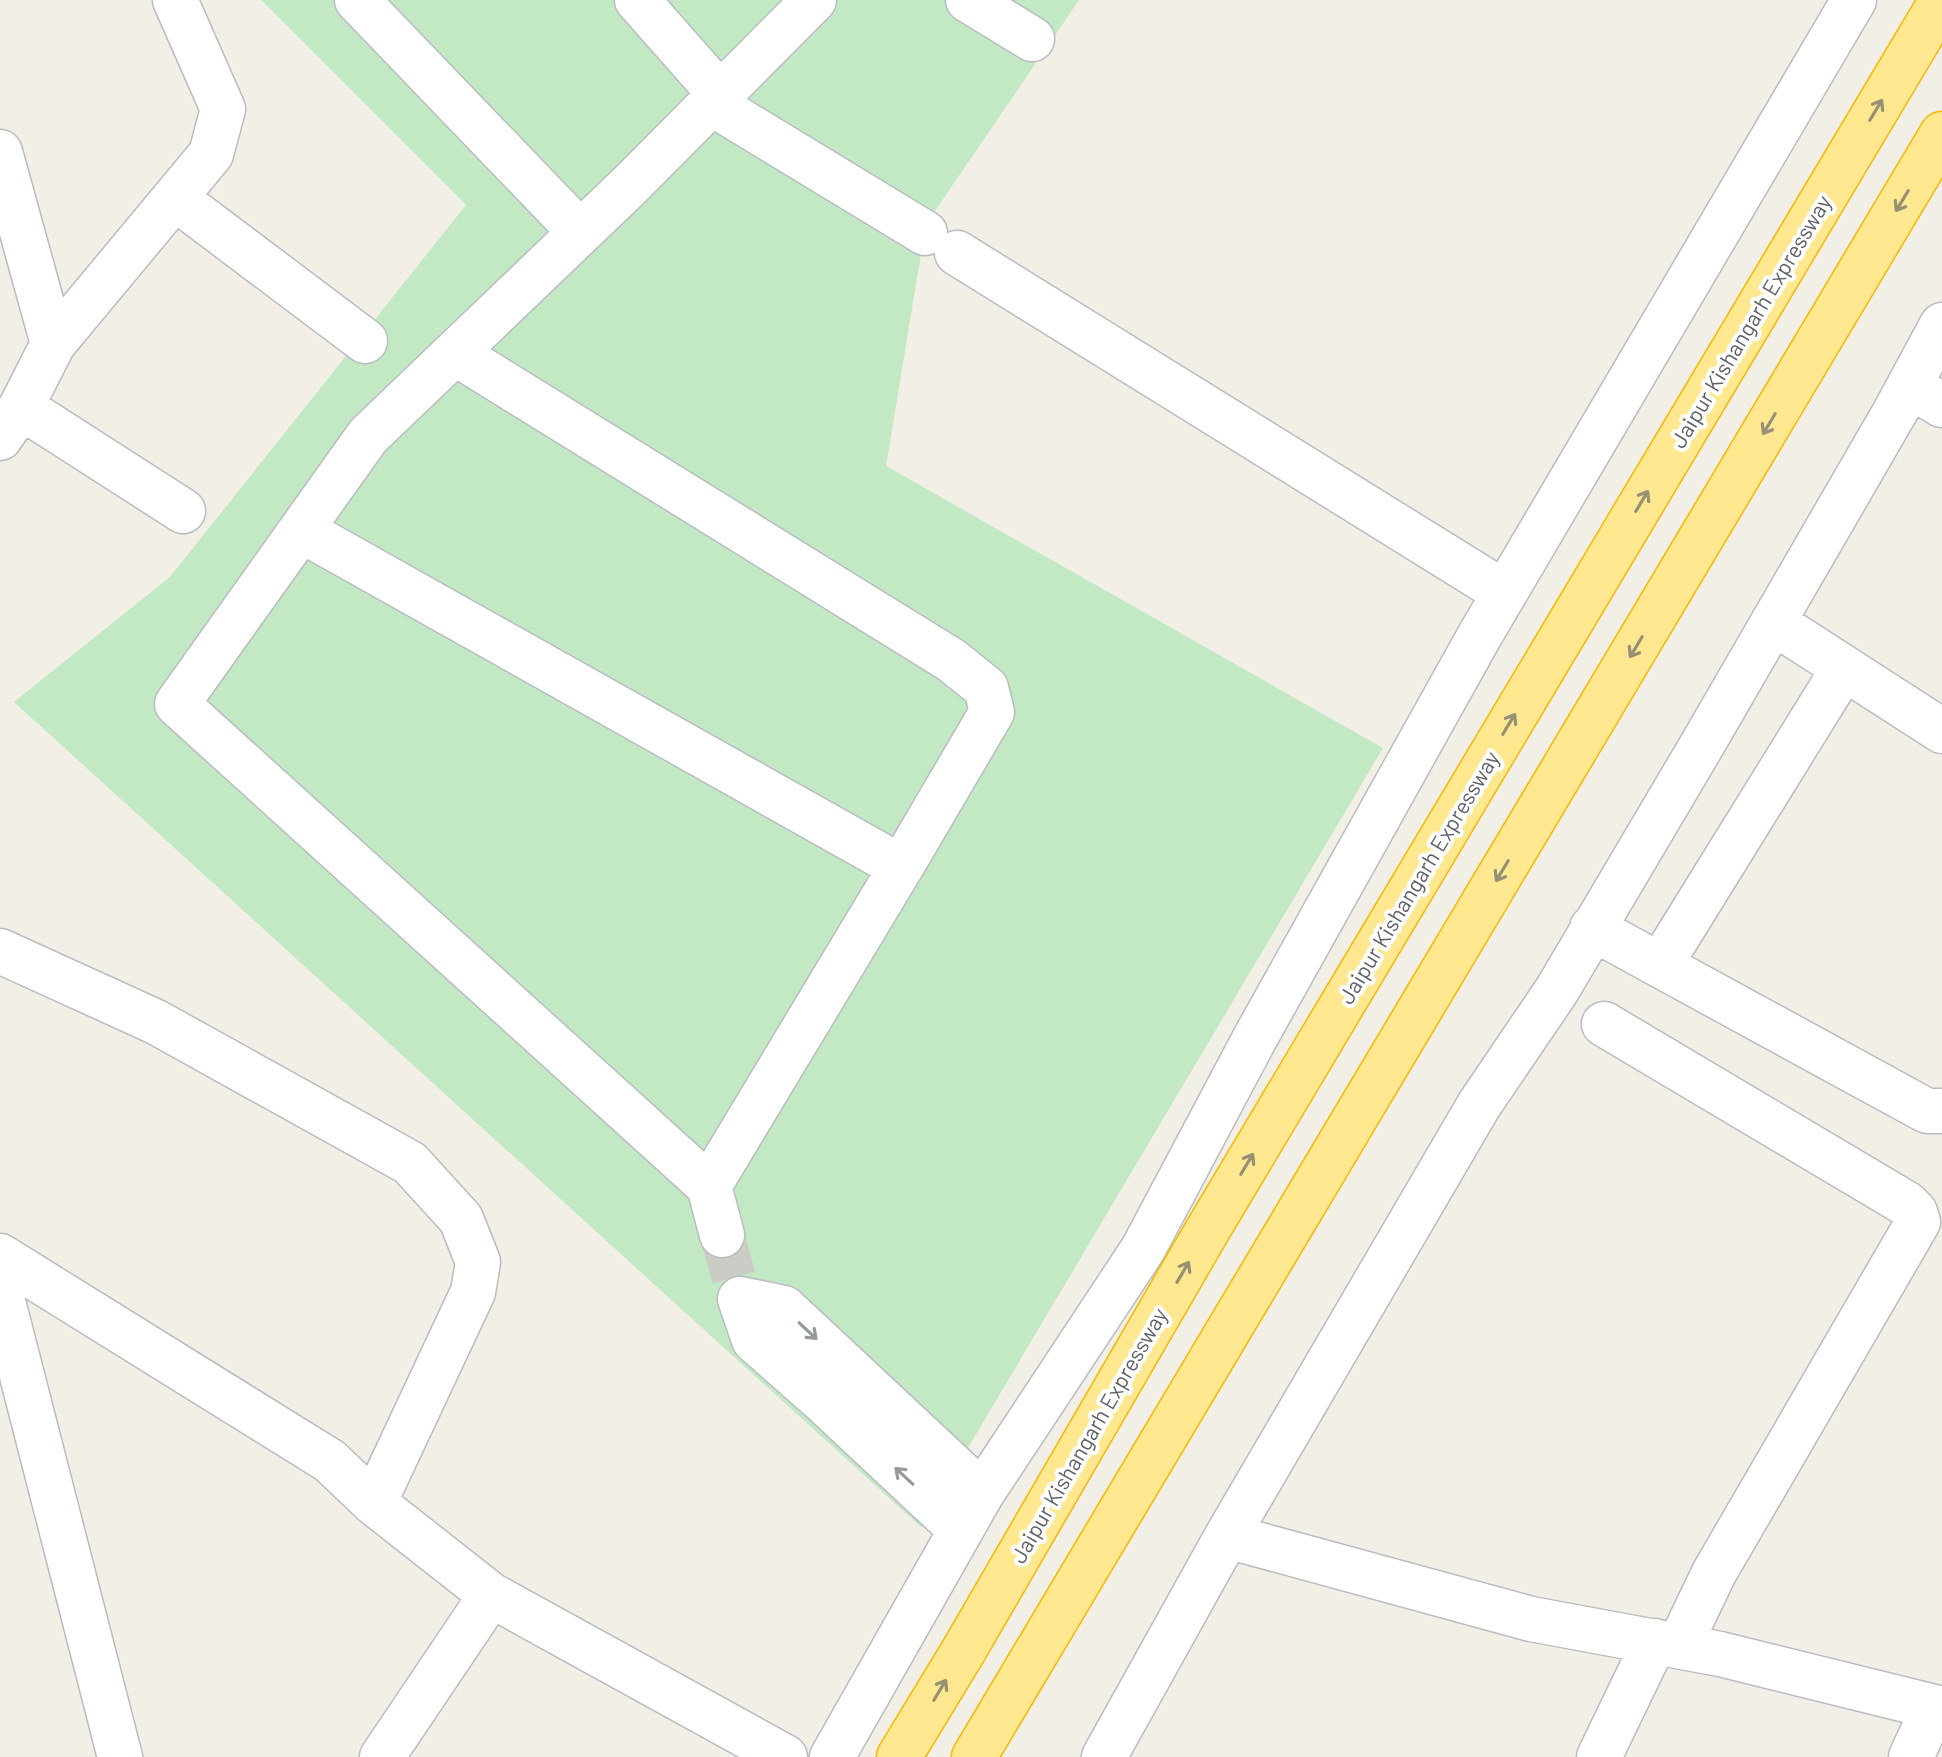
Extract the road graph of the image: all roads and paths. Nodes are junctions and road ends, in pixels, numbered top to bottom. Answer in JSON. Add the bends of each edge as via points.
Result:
{"nodes":[{"id":1,"x":175,"y":0,"type":"edge"},
{"id":2,"x":357,"y":0,"type":"edge"},
{"id":3,"x":637,"y":0,"type":"edge"},
{"id":4,"x":814,"y":0,"type":"edge"},
{"id":5,"x":968,"y":0,"type":"edge"},
{"id":6,"x":1854,"y":0,"type":"edge"},
{"id":7,"x":1942,"y":0,"type":"edge"},
{"id":8,"x":1032,"y":39,"type":"dead end"},
{"id":9,"x":716,"y":98,"type":"junction"},
{"id":10,"x":1942,"y":134,"type":"edge"},
{"id":11,"x":0,"y":152,"type":"edge"},
{"id":12,"x":175,"y":198,"type":"junction"},
{"id":13,"x":580,"y":232,"type":"junction"},
{"id":14,"x":1942,"y":325,"type":"edge"},
{"id":15,"x":365,"y":341,"type":"dead end"},
{"id":16,"x":53,"y":344,"type":"junction"},
{"id":17,"x":455,"y":353,"type":"junction"},
{"id":18,"x":1926,"y":396,"type":"edge"},
{"id":19,"x":10,"y":422,"type":"edge"},
{"id":20,"x":183,"y":511,"type":"dead end"},
{"id":21,"x":301,"y":530,"type":"junction"},
{"id":22,"x":1505,"y":593,"type":"junction"},
{"id":23,"x":1773,"y":622,"type":"junction"},
{"id":24,"x":1844,"y":668,"type":"junction"},
{"id":25,"x":1942,"y":731,"type":"edge"},
{"id":26,"x":901,"y":867,"type":"junction"},
{"id":27,"x":1592,"y":928,"type":"junction"},
{"id":28,"x":0,"y":951,"type":"edge"},
{"id":29,"x":1660,"y":965,"type":"junction"},
{"id":30,"x":1604,"y":1024,"type":"dead end"},
{"id":31,"x":1942,"y":1111,"type":"edge"},
{"id":32,"x":709,"y":1186,"type":"junction"},
{"id":33,"x":722,"y":1235,"type":"tunnel mouth"},
{"id":34,"x":0,"y":1256,"type":"edge"},
{"id":35,"x":0,"y":1290,"type":"edge"},
{"id":36,"x":374,"y":1503,"type":"junction"},
{"id":37,"x":972,"y":1512,"type":"junction"},
{"id":38,"x":1227,"y":1536,"type":"junction"},
{"id":39,"x":491,"y":1595,"type":"junction"},
{"id":40,"x":1667,"y":1643,"type":"junction"},
{"id":41,"x":1938,"y":1708,"type":"edge"},
{"id":42,"x":120,"y":1757,"type":"edge"},
{"id":43,"x":382,"y":1757,"type":"edge"},
{"id":44,"x":785,"y":1757,"type":"edge"},
{"id":45,"x":832,"y":1757,"type":"edge"},
{"id":46,"x":899,"y":1757,"type":"edge"},
{"id":47,"x":974,"y":1757,"type":"edge"},
{"id":48,"x":1104,"y":1757,"type":"edge"},
{"id":49,"x":1599,"y":1757,"type":"edge"},
{"id":50,"x":1911,"y":1757,"type":"edge"}],
"edges":[{"from":1,"to":12,"type":"street","via":[[223,109],[211,154]]},
{"from":2,"to":13,"type":"street"},
{"from":3,"to":9,"type":"street"},
{"from":4,"to":9,"type":"street"},
{"from":5,"to":8,"type":"street"},
{"from":6,"to":22,"type":"street"},
{"from":46,"to":7,"type":"highway","name":"Jaipur Kishangarh Expressway","one_way":true},
{"from":9,"to":13,"type":"street"},
{"from":9,"to":22,"type":"street"},
{"from":10,"to":47,"type":"highway","one_way":true},
{"from":11,"to":16,"type":"street"},
{"from":12,"to":15,"type":"street"},
{"from":12,"to":16,"type":"street"},
{"from":13,"to":17,"type":"street"},
{"from":14,"to":18,"type":"street"},
{"from":16,"to":19,"type":"street"},
{"from":17,"to":21,"type":"street","via":[[368,436]]},
{"from":17,"to":26,"type":"street","via":[[951,660],[986,688],[992,712]]},
{"from":18,"to":23,"type":"street"},
{"from":19,"to":20,"type":"street"},
{"from":21,"to":26,"type":"street"},
{"from":21,"to":32,"type":"street","via":[[177,704]]},
{"from":22,"to":37,"type":"street","via":[[1143,1249]]},
{"from":23,"to":24,"type":"street"},
{"from":23,"to":27,"type":"street"},
{"from":24,"to":25,"type":"street"},
{"from":24,"to":29,"type":"street"},
{"from":26,"to":32,"type":"street"},
{"from":27,"to":29,"type":"street"},
{"from":27,"to":38,"type":"street","via":[[1479,1105]]},
{"from":28,"to":36,"type":"street","via":[[156,1022],[410,1163],[461,1219],[478,1262],[473,1292]]},
{"from":29,"to":31,"type":"street","via":[[1927,1111]]},
{"from":30,"to":40,"type":"street","via":[[1907,1204],[1918,1222],[1714,1573]]},
{"from":32,"to":33,"type":"street"},
{"from":34,"to":36,"type":"street","via":[[330,1461]]},
{"from":35,"to":42,"type":"street"},
{"from":36,"to":39,"type":"street"},
{"from":37,"to":37,"type":"street","one_way":true,"via":[[822,1400],[754,1340],[740,1299],[784,1308]]},
{"from":37,"to":45,"type":"street"},
{"from":38,"to":40,"type":"street","via":[[1531,1619]]},
{"from":38,"to":48,"type":"street"},
{"from":39,"to":43,"type":"street"},
{"from":39,"to":44,"type":"street"},
{"from":40,"to":41,"type":"street"},
{"from":40,"to":49,"type":"street"},
{"from":41,"to":50,"type":"street"}]}
